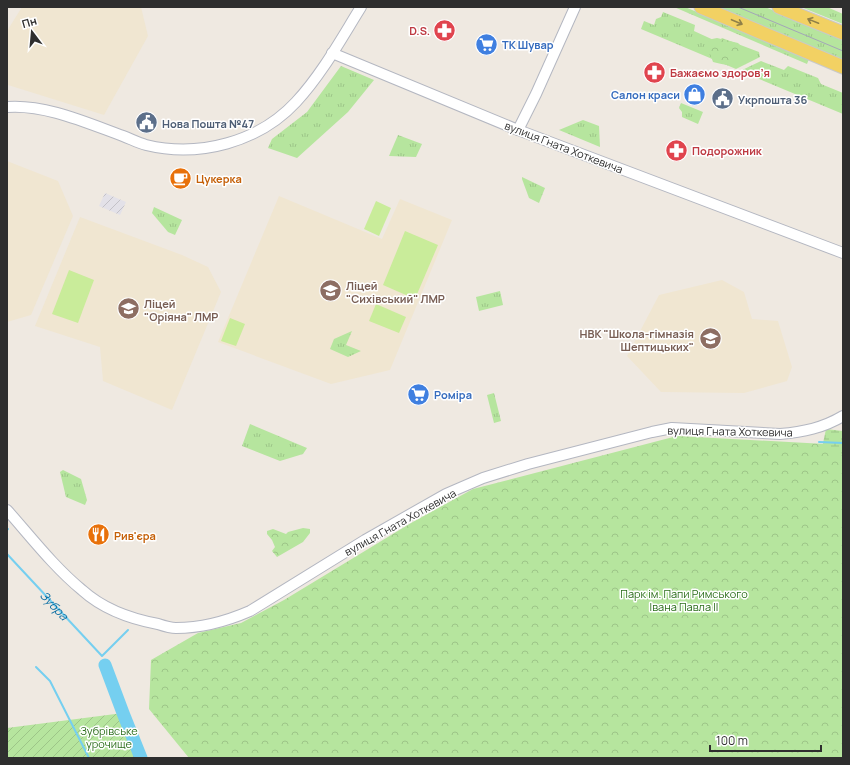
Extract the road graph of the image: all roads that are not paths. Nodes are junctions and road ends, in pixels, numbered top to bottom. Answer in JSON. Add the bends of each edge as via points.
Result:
{"nodes":[{"id":1,"x":361,"y":7,"type":"edge"},
{"id":2,"x":575,"y":7,"type":"edge"},
{"id":3,"x":701,"y":7,"type":"edge"},
{"id":4,"x":779,"y":7,"type":"edge"},
{"id":5,"x":843,"y":33,"type":"edge"},
{"id":6,"x":332,"y":53,"type":"junction"},
{"id":7,"x":843,"y":67,"type":"edge"},
{"id":8,"x":7,"y":107,"type":"edge"},
{"id":9,"x":518,"y":130,"type":"junction"},
{"id":10,"x":843,"y":253,"type":"edge"},
{"id":11,"x":843,"y":416,"type":"edge"},
{"id":12,"x":7,"y":510,"type":"edge"}],
"edges":[{"from":1,"to":6,"type":"street"},
{"from":2,"to":9,"type":"street"},
{"from":3,"to":7,"type":"main road","one_way":true},
{"from":5,"to":4,"type":"main road","one_way":true},
{"from":6,"to":8,"type":"street","via":[[296,102],[282,115],[254,134],[230,143],[205,148],[178,149],[146,145],[48,110],[21,106]]},
{"from":6,"to":9,"type":"street","name":"вулиця Гната Хоткевича"},
{"from":9,"to":10,"type":"street","name":"вулиця Гната Хоткевича"},
{"from":11,"to":12,"type":"street","name":"вулиця Гната Хоткевича","via":[[814,429],[797,433],[672,428],[483,478],[446,494],[399,520],[250,611],[234,619],[196,626],[175,628],[138,620],[102,605],[64,574]]}]}
